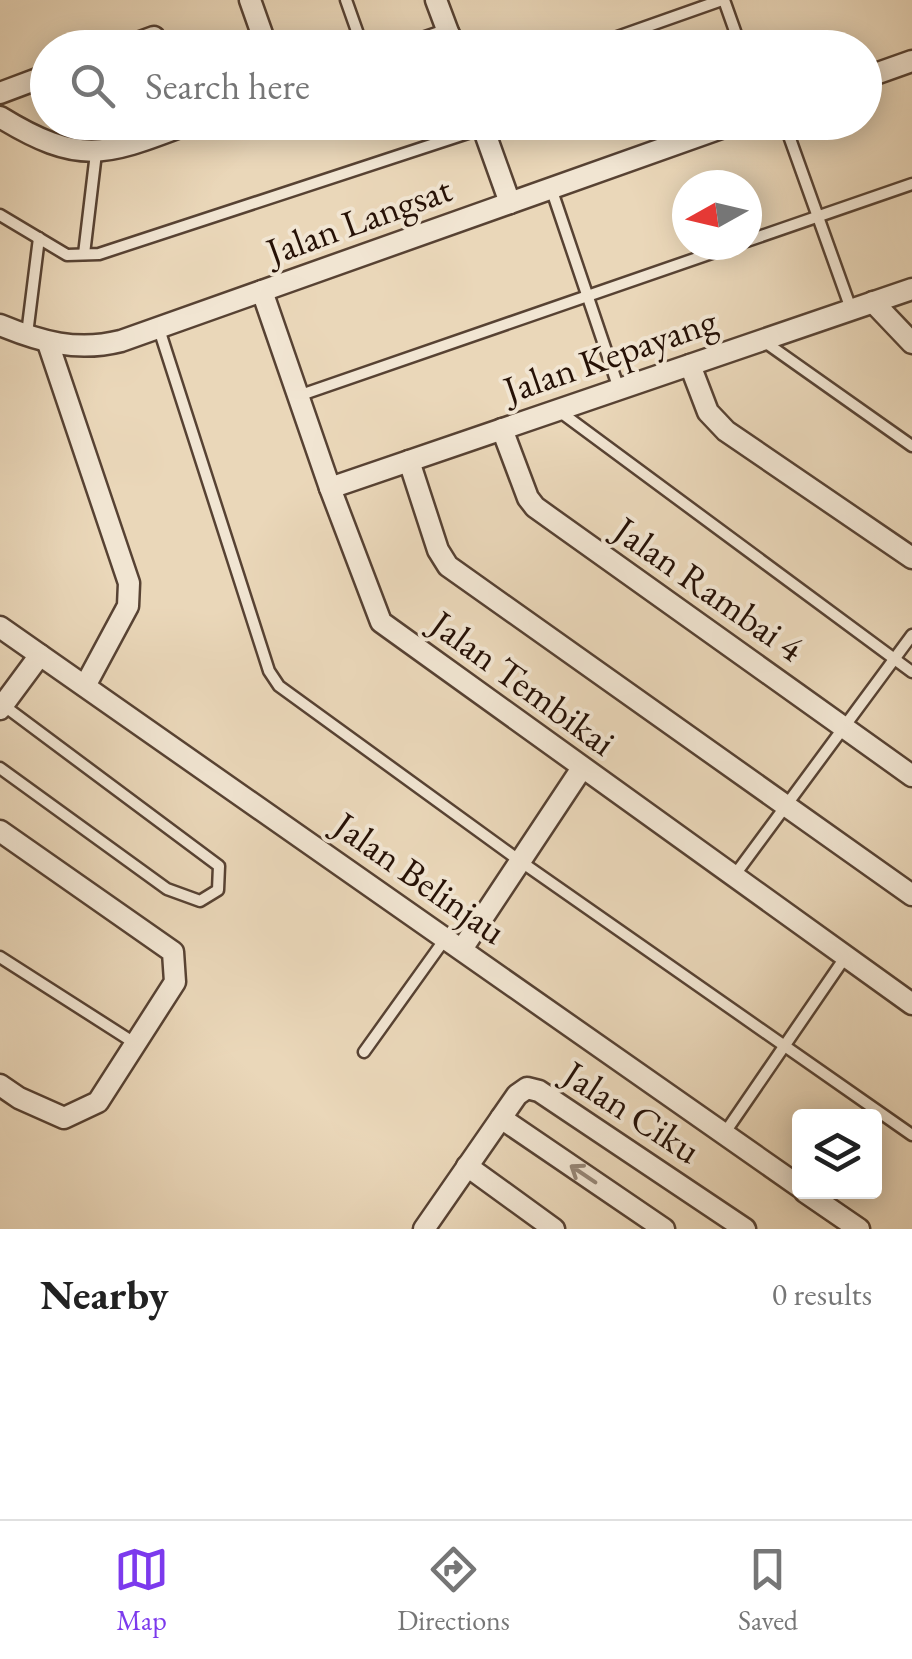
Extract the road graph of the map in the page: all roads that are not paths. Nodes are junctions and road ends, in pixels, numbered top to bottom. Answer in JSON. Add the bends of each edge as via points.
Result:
{"nodes":[{"id":1,"x":250,"y":0,"type":"edge"},
{"id":2,"x":346,"y":0,"type":"edge"},
{"id":3,"x":436,"y":0,"type":"edge"},
{"id":4,"x":723,"y":0,"type":"edge"},
{"id":5,"x":261,"y":30,"type":"edge"},
{"id":6,"x":357,"y":30,"type":"edge"},
{"id":7,"x":447,"y":30,"type":"edge"},
{"id":8,"x":637,"y":30,"type":"edge"},
{"id":9,"x":734,"y":30,"type":"edge"},
{"id":10,"x":912,"y":61,"type":"edge"},
{"id":11,"x":882,"y":72,"type":"edge"},
{"id":12,"x":30,"y":82,"type":"edge"},
{"id":13,"x":0,"y":93,"type":"edge"},
{"id":14,"x":0,"y":117,"type":"edge"},
{"id":15,"x":30,"y":133,"type":"edge"},
{"id":16,"x":46,"y":140,"type":"edge"},
{"id":17,"x":144,"y":140,"type":"edge"},
{"id":18,"x":437,"y":140,"type":"edge"},
{"id":19,"x":487,"y":140,"type":"edge"},
{"id":20,"x":687,"y":140,"type":"edge"},
{"id":21,"x":791,"y":140,"type":"edge"},
{"id":22,"x":96,"y":153,"type":"junction"},
{"id":23,"x":912,"y":184,"type":"edge"},
{"id":24,"x":551,"y":188,"type":"junction"},
{"id":25,"x":510,"y":203,"type":"junction"},
{"id":26,"x":0,"y":214,"type":"edge"},
{"id":27,"x":818,"y":216,"type":"junction"},
{"id":28,"x":762,"y":236,"type":"edge"},
{"id":29,"x":39,"y":238,"type":"junction"},
{"id":30,"x":84,"y":254,"type":"junction"},
{"id":31,"x":691,"y":260,"type":"edge"},
{"id":32,"x":912,"y":289,"type":"edge"},
{"id":33,"x":262,"y":291,"type":"junction"},
{"id":34,"x":587,"y":296,"type":"junction"},
{"id":35,"x":873,"y":302,"type":"junction"},
{"id":36,"x":851,"y":310,"type":"junction"},
{"id":37,"x":0,"y":325,"type":"edge"},
{"id":38,"x":159,"y":329,"type":"junction"},
{"id":39,"x":27,"y":336,"type":"junction"},
{"id":40,"x":762,"y":340,"type":"junction"},
{"id":41,"x":48,"y":343,"type":"junction"},
{"id":42,"x":912,"y":343,"type":"edge"},
{"id":43,"x":690,"y":365,"type":"junction"},
{"id":44,"x":619,"y":389,"type":"junction"},
{"id":45,"x":298,"y":396,"type":"junction"},
{"id":46,"x":558,"y":410,"type":"junction"},
{"id":47,"x":502,"y":429,"type":"junction"},
{"id":48,"x":912,"y":446,"type":"edge"},
{"id":49,"x":410,"y":461,"type":"junction"},
{"id":50,"x":330,"y":488,"type":"junction"},
{"id":51,"x":912,"y":558,"type":"edge"},
{"id":52,"x":1,"y":630,"type":"edge"},
{"id":53,"x":912,"y":634,"type":"edge"},
{"id":54,"x":40,"y":655,"type":"junction"},
{"id":55,"x":894,"y":658,"type":"junction"},
{"id":56,"x":912,"y":672,"type":"edge"},
{"id":57,"x":84,"y":686,"type":"junction"},
{"id":58,"x":1,"y":707,"type":"edge"},
{"id":59,"x":844,"y":727,"type":"junction"},
{"id":60,"x":0,"y":768,"type":"edge"},
{"id":61,"x":582,"y":768,"type":"junction"},
{"id":62,"x":912,"y":776,"type":"edge"},
{"id":63,"x":787,"y":804,"type":"junction"},
{"id":64,"x":0,"y":831,"type":"edge"},
{"id":65,"x":520,"y":860,"type":"junction"},
{"id":66,"x":734,"y":876,"type":"junction"},
{"id":67,"x":912,"y":895,"type":"edge"},
{"id":68,"x":454,"y":943,"type":"junction"},
{"id":69,"x":846,"y":956,"type":"junction"},
{"id":70,"x":0,"y":957,"type":"edge"},
{"id":71,"x":912,"y":1004,"type":"edge"},
{"id":72,"x":136,"y":1044,"type":"junction"},
{"id":73,"x":786,"y":1044,"type":"junction"},
{"id":74,"x":364,"y":1052,"type":"dead end"},
{"id":75,"x":0,"y":1084,"type":"edge"},
{"id":76,"x":501,"y":1118,"type":"junction"},
{"id":77,"x":724,"y":1134,"type":"junction"},
{"id":78,"x":912,"y":1135,"type":"edge"},
{"id":79,"x":467,"y":1166,"type":"junction"},
{"id":80,"x":792,"y":1182,"type":"edge"},
{"id":81,"x":816,"y":1199,"type":"edge"},
{"id":82,"x":424,"y":1229,"type":"edge"},
{"id":83,"x":554,"y":1229,"type":"edge"},
{"id":84,"x":664,"y":1229,"type":"edge"},
{"id":85,"x":745,"y":1229,"type":"edge"},
{"id":86,"x":859,"y":1229,"type":"edge"}],
"edges":[{"from":1,"to":5,"type":"street"},
{"from":2,"to":6,"type":"lane"},
{"from":3,"to":7,"type":"street"},
{"from":4,"to":8,"type":"lane"},
{"from":4,"to":9,"type":"lane"},
{"from":10,"to":11,"type":"street"},
{"from":12,"to":13,"type":"street"},
{"from":14,"to":15,"type":"street"},
{"from":16,"to":22,"type":"street"},
{"from":17,"to":22,"type":"street"},
{"from":18,"to":30,"type":"lane"},
{"from":19,"to":25,"type":"street"},
{"from":20,"to":24,"type":"street","name":"Jalan Langsat"},
{"from":21,"to":27,"type":"lane"},
{"from":22,"to":30,"type":"lane"},
{"from":23,"to":27,"type":"lane"},
{"from":24,"to":25,"type":"street","name":"Jalan Langsat"},
{"from":24,"to":34,"type":"lane"},
{"from":25,"to":33,"type":"street","name":"Jalan Langsat"},
{"from":26,"to":29,"type":"lane"},
{"from":27,"to":28,"type":"lane"},
{"from":27,"to":36,"type":"lane"},
{"from":29,"to":30,"type":"lane","via":[[67,255]]},
{"from":29,"to":39,"type":"lane"},
{"from":31,"to":34,"type":"lane"},
{"from":32,"to":35,"type":"street","name":"Jalan Kepayang"},
{"from":33,"to":38,"type":"street","name":"Jalan Langsat"},
{"from":33,"to":45,"type":"street","name":"Jalan Tembikai"},
{"from":34,"to":44,"type":"lane"},
{"from":34,"to":45,"type":"lane"},
{"from":35,"to":36,"type":"street","name":"Jalan Kepayang"},
{"from":35,"to":42,"type":"street"},
{"from":36,"to":40,"type":"street","name":"Jalan Kepayang"},
{"from":37,"to":39,"type":"street","name":"Jalan Langsat"},
{"from":38,"to":41,"type":"street","name":"Jalan Langsat","via":[[97,347]]},
{"from":38,"to":65,"type":"lane","via":[[275,682]]},
{"from":39,"to":41,"type":"street","name":"Jalan Langsat"},
{"from":40,"to":43,"type":"street","name":"Jalan Kepayang"},
{"from":40,"to":48,"type":"lane"},
{"from":41,"to":57,"type":"street","via":[[129,583],[128,606]]},
{"from":43,"to":44,"type":"street","name":"Jalan Kepayang"},
{"from":43,"to":51,"type":"street","via":[[708,412],[726,431]]},
{"from":44,"to":46,"type":"street","name":"Jalan Kepayang"},
{"from":45,"to":50,"type":"street","name":"Jalan Tembikai"},
{"from":46,"to":47,"type":"street","name":"Jalan Kepayang"},
{"from":46,"to":55,"type":"lane"},
{"from":47,"to":49,"type":"street","name":"Jalan Kepayang"},
{"from":47,"to":59,"type":"street","name":"Jalan Rambai 4","via":[[535,507]]},
{"from":49,"to":50,"type":"street","name":"Jalan Kepayang"},
{"from":49,"to":63,"type":"street","via":[[448,566]]},
{"from":50,"to":61,"type":"street","name":"Jalan Tembikai","via":[[381,622]]},
{"from":52,"to":54,"type":"street","name":"Jalan Belinjau"},
{"from":53,"to":55,"type":"lane"},
{"from":54,"to":57,"type":"street","name":"Jalan Belinjau"},
{"from":54,"to":58,"type":"street"},
{"from":55,"to":56,"type":"lane"},
{"from":55,"to":59,"type":"lane"},
{"from":57,"to":68,"type":"street","name":"Jalan Belinjau"},
{"from":58,"to":60,"type":"lane","via":[[220,866],[218,890],[200,900],[167,889]]},
{"from":59,"to":62,"type":"street","name":"Jalan Rambai 4"},
{"from":59,"to":63,"type":"lane"},
{"from":61,"to":65,"type":"street"},
{"from":61,"to":66,"type":"street","name":"Jalan Tembikai"},
{"from":63,"to":66,"type":"lane"},
{"from":63,"to":67,"type":"street"},
{"from":64,"to":72,"type":"street","via":[[173,952],[175,982]]},
{"from":65,"to":68,"type":"street"},
{"from":65,"to":73,"type":"lane"},
{"from":66,"to":69,"type":"street","name":"Jalan Tembikai"},
{"from":68,"to":74,"type":"lane"},
{"from":68,"to":77,"type":"street","name":"Jalan Belinjau"},
{"from":69,"to":71,"type":"street","name":"Jalan Tembikai"},
{"from":69,"to":73,"type":"lane"},
{"from":70,"to":72,"type":"lane"},
{"from":72,"to":75,"type":"street","via":[[98,1102],[64,1118]]},
{"from":73,"to":77,"type":"lane"},
{"from":73,"to":78,"type":"lane"},
{"from":76,"to":79,"type":"street"},
{"from":84,"to":76,"type":"street","name":"Jalan Ciku","one_way":true},
{"from":76,"to":85,"type":"street","name":"Jalan Ciku","via":[[522,1090],[540,1091]]},
{"from":77,"to":80,"type":"street","name":"Jalan Belinjau"},
{"from":79,"to":82,"type":"street"},
{"from":79,"to":83,"type":"street"},
{"from":81,"to":86,"type":"street","name":"Jalan Belinjau"}]}
